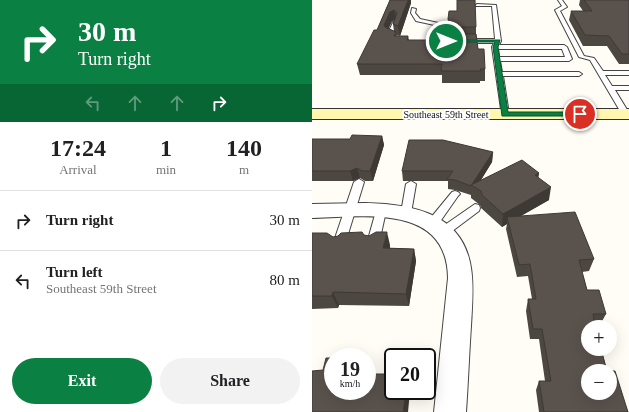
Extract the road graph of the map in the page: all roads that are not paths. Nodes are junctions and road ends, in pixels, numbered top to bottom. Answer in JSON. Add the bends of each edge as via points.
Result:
{"nodes":[{"id":1,"x":560,"y":0,"type":"edge"},
{"id":2,"x":477,"y":5,"type":"edge"},
{"id":3,"x":414,"y":9,"type":"dead end"},
{"id":4,"x":395,"y":22,"type":"edge"},
{"id":5,"x":403,"y":41,"type":"edge"},
{"id":6,"x":438,"y":41,"type":"edge"},
{"id":7,"x":446,"y":41,"type":"junction"},
{"id":8,"x":453,"y":41,"type":"edge"},
{"id":9,"x":461,"y":41,"type":"edge"},
{"id":10,"x":498,"y":41,"type":"junction"},
{"id":11,"x":495,"y":47,"type":"junction"},
{"id":12,"x":497,"y":59,"type":"junction"},
{"id":13,"x":600,"y":73,"type":"junction"},
{"id":14,"x":629,"y":73,"type":"edge"},
{"id":15,"x":499,"y":74,"type":"junction"},
{"id":16,"x":579,"y":74,"type":"dead end"},
{"id":17,"x":610,"y":88,"type":"junction"},
{"id":18,"x":629,"y":88,"type":"edge"},
{"id":19,"x":312,"y":114,"type":"edge"},
{"id":20,"x":505,"y":114,"type":"junction"},
{"id":21,"x":627,"y":114,"type":"edge"},
{"id":22,"x":359,"y":182,"type":"dead end"},
{"id":23,"x":411,"y":184,"type":"dead end"},
{"id":24,"x":455,"y":194,"type":"dead end"},
{"id":25,"x":476,"y":208,"type":"dead end"},
{"id":26,"x":312,"y":211,"type":"edge"},
{"id":27,"x":350,"y":211,"type":"junction"},
{"id":28,"x":381,"y":211,"type":"junction"},
{"id":29,"x":406,"y":214,"type":"junction"},
{"id":30,"x":438,"y":228,"type":"junction"},
{"id":31,"x":373,"y":243,"type":"edge"},
{"id":32,"x":338,"y":244,"type":"edge"},
{"id":33,"x":450,"y":412,"type":"edge"}],
"edges":[{"from":1,"to":13,"type":"lane","via":[[564,7],[557,10],[575,46],[582,57],[592,59]]},
{"from":2,"to":10,"type":"lane","via":[[494,5]]},
{"from":3,"to":7,"type":"lane","via":[[413,13],[418,20],[445,28]]},
{"from":4,"to":5,"type":"lane","via":[[390,36]]},
{"from":6,"to":7,"type":"lane"},
{"from":7,"to":8,"type":"lane"},
{"from":9,"to":10,"type":"lane"},
{"from":10,"to":11,"type":"lane"},
{"from":11,"to":12,"type":"lane"},
{"from":11,"to":12,"type":"lane","via":[[564,47],[569,59]]},
{"from":12,"to":15,"type":"lane"},
{"from":13,"to":14,"type":"lane"},
{"from":13,"to":17,"type":"lane"},
{"from":15,"to":16,"type":"lane"},
{"from":15,"to":20,"type":"lane"},
{"from":17,"to":18,"type":"lane"},
{"from":17,"to":21,"type":"lane"},
{"from":19,"to":20,"type":"main road","name":"Southeast 59th Street"},
{"from":20,"to":21,"type":"main road","name":"Southeast 59th Street"},
{"from":22,"to":27,"type":"lane"},
{"from":23,"to":29,"type":"lane"},
{"from":24,"to":30,"type":"lane"},
{"from":25,"to":30,"type":"lane"},
{"from":26,"to":27,"type":"street"},
{"from":27,"to":28,"type":"street"},
{"from":27,"to":32,"type":"lane"},
{"from":28,"to":29,"type":"street"},
{"from":28,"to":31,"type":"lane"},
{"from":29,"to":30,"type":"street","via":[[419,217]]},
{"from":30,"to":33,"type":"street","via":[[452,245],[458,258],[460,290]]}]}
